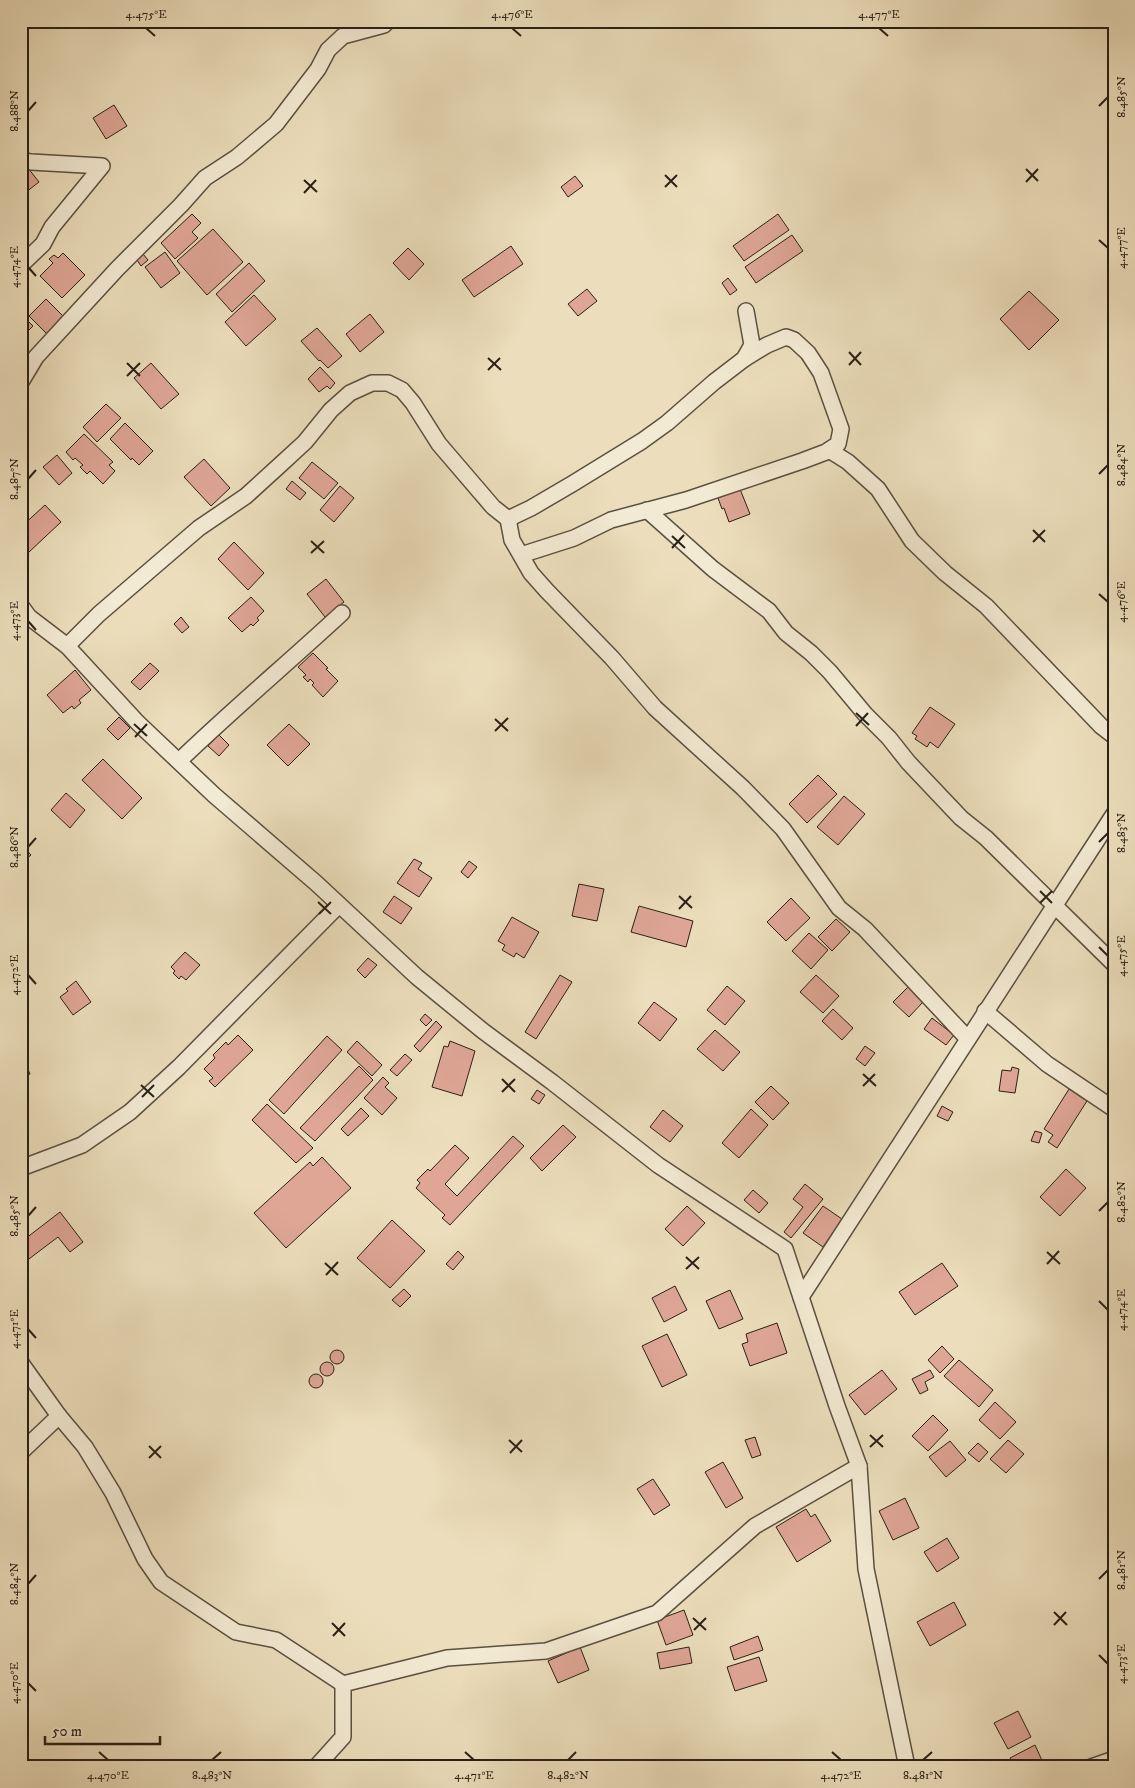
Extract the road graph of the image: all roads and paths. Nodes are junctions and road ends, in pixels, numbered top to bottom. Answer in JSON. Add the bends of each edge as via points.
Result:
{"nodes":[{"id":1,"x":388,"y":21,"type":"edge"},
{"id":2,"x":21,"y":160,"type":"edge"},
{"id":3,"x":21,"y":265,"type":"edge"},
{"id":4,"x":746,"y":311,"type":"dead end"},
{"id":5,"x":744,"y":360,"type":"junction"},
{"id":6,"x":21,"y":382,"type":"edge"},
{"id":7,"x":829,"y":450,"type":"junction"},
{"id":8,"x":647,"y":510,"type":"junction"},
{"id":9,"x":508,"y":519,"type":"junction"},
{"id":10,"x":521,"y":555,"type":"junction"},
{"id":11,"x":24,"y":613,"type":"edge"},
{"id":12,"x":342,"y":613,"type":"dead end"},
{"id":13,"x":67,"y":646,"type":"junction"},
{"id":14,"x":1114,"y":736,"type":"edge"},
{"id":15,"x":179,"y":761,"type":"junction"},
{"id":16,"x":1114,"y":814,"type":"edge"},
{"id":17,"x":1055,"y":904,"type":"junction"},
{"id":18,"x":339,"y":905,"type":"junction"},
{"id":19,"x":1114,"y":964,"type":"edge"},
{"id":20,"x":985,"y":1011,"type":"junction"},
{"id":21,"x":968,"y":1039,"type":"junction"},
{"id":22,"x":1114,"y":1110,"type":"edge"},
{"id":23,"x":21,"y":1168,"type":"edge"},
{"id":24,"x":801,"y":1297,"type":"junction"},
{"id":25,"x":21,"y":1363,"type":"edge"},
{"id":26,"x":59,"y":1416,"type":"junction"},
{"id":27,"x":21,"y":1452,"type":"edge"},
{"id":28,"x":859,"y":1466,"type":"junction"},
{"id":29,"x":343,"y":1684,"type":"junction"},
{"id":30,"x":1114,"y":1759,"type":"edge"},
{"id":31,"x":316,"y":1767,"type":"edge"},
{"id":32,"x":907,"y":1767,"type":"edge"},
{"id":33,"x":1091,"y":1767,"type":"edge"}],
"edges":[{"from":1,"to":6,"type":"street","via":[[384,25],[343,36],[328,50],[313,77],[276,124],[237,157],[205,178],[36,357]]},
{"from":2,"to":3,"type":"street","via":[[102,166],[43,244]]},
{"from":4,"to":5,"type":"street","via":[[752,345]]},
{"from":5,"to":7,"type":"street","via":[[786,337],[808,352],[821,372],[841,429],[838,444]]},
{"from":5,"to":9,"type":"street","via":[[642,441],[532,508]]},
{"from":7,"to":8,"type":"street","via":[[716,491]]},
{"from":7,"to":14,"type":"street","via":[[878,489],[912,541],[986,606]]},
{"from":8,"to":10,"type":"street"},
{"from":8,"to":17,"type":"street","via":[[714,569],[769,611],[786,633],[830,672],[961,818]]},
{"from":9,"to":10,"type":"street","via":[[512,540]]},
{"from":9,"to":13,"type":"street","via":[[487,500],[439,444],[402,390],[388,383],[372,383],[350,393],[305,442],[246,496],[187,539],[99,614]]},
{"from":10,"to":21,"type":"street","via":[[547,592],[612,658],[655,708],[743,788],[783,830],[839,908],[865,928]]},
{"from":11,"to":13,"type":"street"},
{"from":12,"to":15,"type":"street"},
{"from":13,"to":15,"type":"street","via":[[138,723]]},
{"from":15,"to":18,"type":"street"},
{"from":16,"to":17,"type":"street"},
{"from":17,"to":19,"type":"street"},
{"from":17,"to":20,"type":"street"},
{"from":18,"to":23,"type":"street","via":[[179,1068],[130,1112],[82,1144]]},
{"from":18,"to":24,"type":"street","via":[[482,1032],[658,1165],[785,1249]]},
{"from":20,"to":21,"type":"street"},
{"from":20,"to":22,"type":"street","via":[[1047,1064]]},
{"from":21,"to":24,"type":"street"},
{"from":24,"to":28,"type":"street"},
{"from":25,"to":26,"type":"street"},
{"from":26,"to":27,"type":"street"},
{"from":26,"to":29,"type":"street","via":[[104,1478],[145,1559],[161,1582],[236,1632],[276,1640]]},
{"from":28,"to":29,"type":"street","via":[[755,1526],[657,1612],[546,1651],[447,1658]]},
{"from":28,"to":32,"type":"street","via":[[866,1569]]},
{"from":29,"to":31,"type":"street","via":[[343,1737]]},
{"from":30,"to":33,"type":"street"}]}
